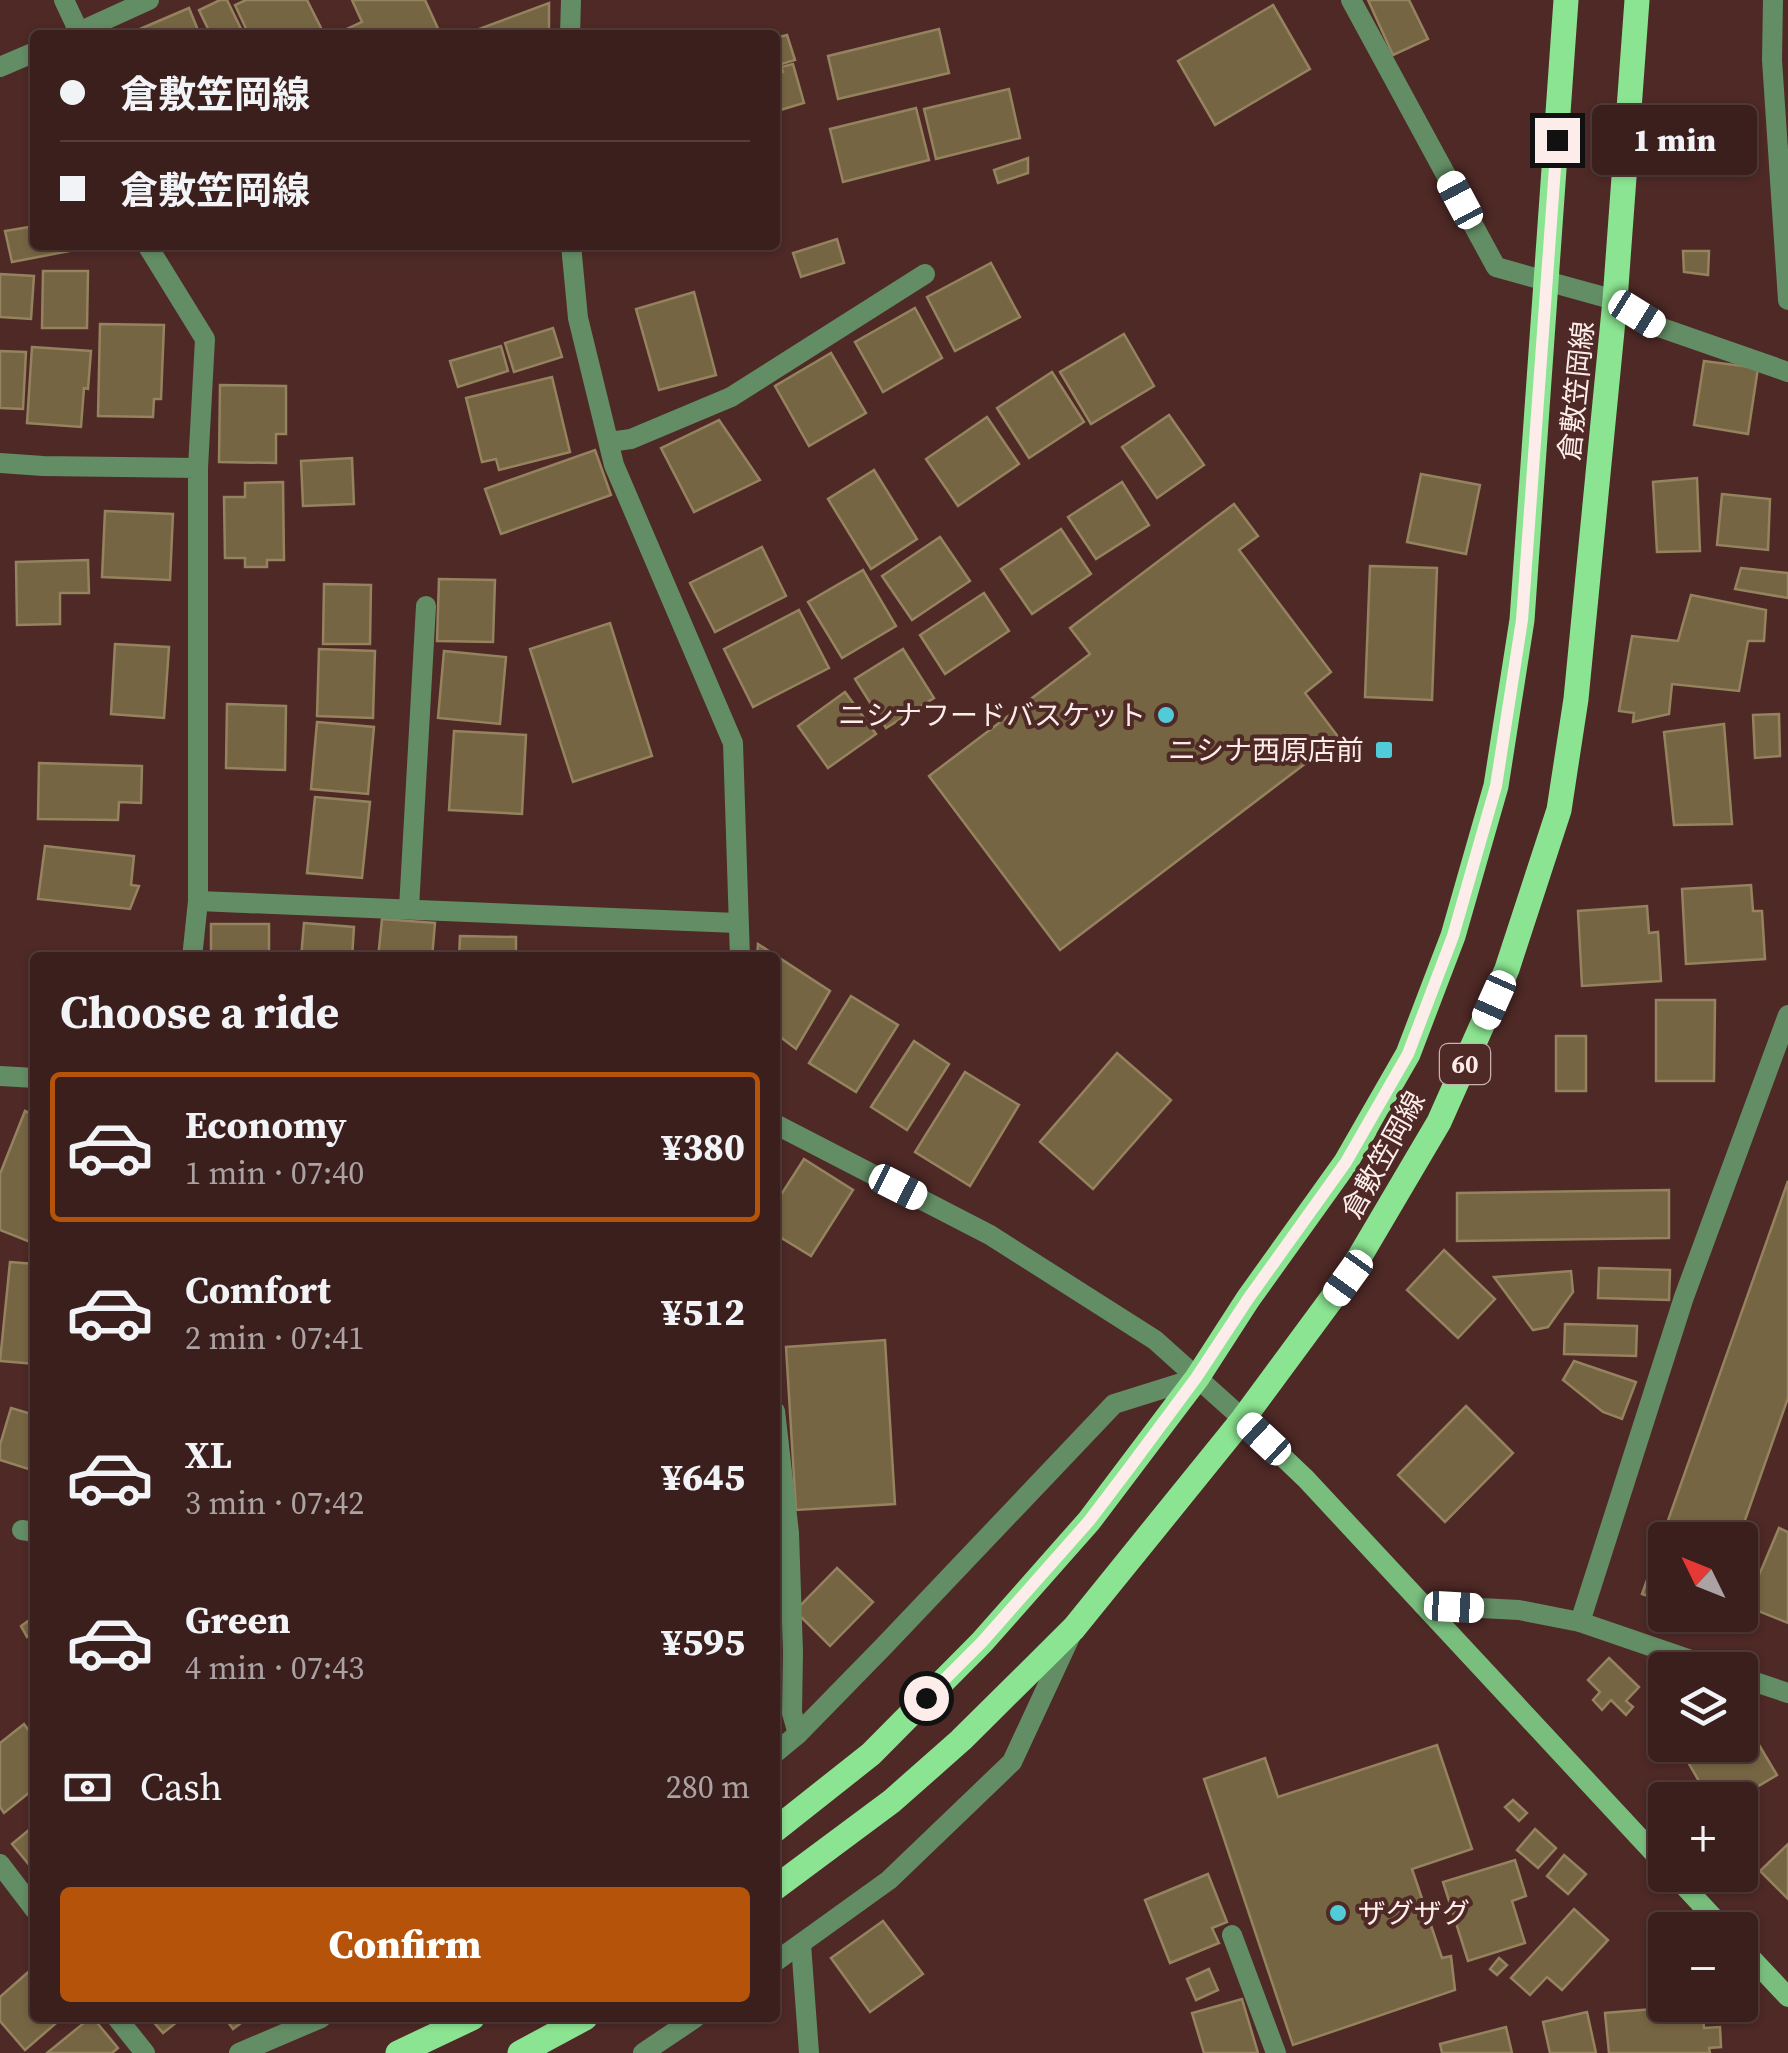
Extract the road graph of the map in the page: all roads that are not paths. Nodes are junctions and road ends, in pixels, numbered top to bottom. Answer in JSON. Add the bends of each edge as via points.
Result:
{"nodes":[{"id":1,"x":64,"y":0,"type":"edge"},
{"id":2,"x":149,"y":0,"type":"edge"},
{"id":3,"x":571,"y":0,"type":"edge"},
{"id":4,"x":1351,"y":0,"type":"edge"},
{"id":5,"x":1566,"y":0,"type":"edge"},
{"id":6,"x":1637,"y":0,"type":"edge"},
{"id":7,"x":1773,"y":0,"type":"edge"},
{"id":8,"x":75,"y":30,"type":"edge"},
{"id":9,"x":83,"y":30,"type":"edge"},
{"id":10,"x":570,"y":30,"type":"edge"},
{"id":11,"x":30,"y":54,"type":"edge"},
{"id":12,"x":0,"y":68,"type":"edge"},
{"id":13,"x":1785,"y":211,"type":"edge"},
{"id":14,"x":149,"y":250,"type":"edge"},
{"id":15,"x":571,"y":250,"type":"edge"},
{"id":16,"x":926,"y":274,"type":"dead end"},
{"id":17,"x":1548,"y":281,"type":"junction"},
{"id":18,"x":1614,"y":300,"type":"junction"},
{"id":19,"x":1788,"y":300,"type":"edge"},
{"id":20,"x":1788,"y":372,"type":"edge"},
{"id":21,"x":609,"y":442,"type":"junction"},
{"id":22,"x":0,"y":463,"type":"edge"},
{"id":23,"x":198,"y":468,"type":"junction"},
{"id":24,"x":426,"y":606,"type":"dead end"},
{"id":25,"x":198,"y":900,"type":"junction"},
{"id":26,"x":409,"y":908,"type":"junction"},
{"id":27,"x":737,"y":923,"type":"junction"},
{"id":28,"x":193,"y":952,"type":"edge"},
{"id":29,"x":739,"y":952,"type":"edge"},
{"id":30,"x":1788,"y":1015,"type":"edge"},
{"id":31,"x":0,"y":1076,"type":"edge"},
{"id":32,"x":30,"y":1078,"type":"edge"},
{"id":33,"x":780,"y":1127,"type":"edge"},
{"id":34,"x":1196,"y":1378,"type":"junction"},
{"id":35,"x":1242,"y":1419,"type":"junction"},
{"id":36,"x":780,"y":1455,"type":"edge"},
{"id":37,"x":1422,"y":1605,"type":"junction"},
{"id":38,"x":1580,"y":1622,"type":"junction"},
{"id":39,"x":1074,"y":1628,"type":"junction"},
{"id":40,"x":1668,"y":1652,"type":"edge"},
{"id":41,"x":1758,"y":1683,"type":"edge"},
{"id":42,"x":1788,"y":1693,"type":"edge"},
{"id":43,"x":798,"y":1734,"type":"junction"},
{"id":44,"x":780,"y":1749,"type":"edge"},
{"id":45,"x":780,"y":1826,"type":"edge"},
{"id":46,"x":1648,"y":1847,"type":"edge"},
{"id":47,"x":0,"y":1864,"type":"edge"},
{"id":48,"x":780,"y":1884,"type":"edge"},
{"id":49,"x":1690,"y":1892,"type":"edge"},
{"id":50,"x":30,"y":1903,"type":"edge"},
{"id":51,"x":1709,"y":1912,"type":"edge"},
{"id":52,"x":1232,"y":1935,"type":"dead end"},
{"id":53,"x":802,"y":1944,"type":"junction"},
{"id":54,"x":780,"y":1959,"type":"edge"},
{"id":55,"x":1758,"y":1965,"type":"edge"},
{"id":56,"x":1788,"y":1997,"type":"edge"},
{"id":57,"x":121,"y":2022,"type":"edge"},
{"id":58,"x":312,"y":2022,"type":"edge"},
{"id":59,"x":464,"y":2022,"type":"edge"},
{"id":60,"x":578,"y":2022,"type":"edge"},
{"id":61,"x":689,"y":2022,"type":"edge"},
{"id":62,"x":525,"y":2050,"type":"edge"},
{"id":63,"x":144,"y":2053,"type":"edge"},
{"id":64,"x":238,"y":2053,"type":"edge"},
{"id":65,"x":398,"y":2053,"type":"edge"},
{"id":66,"x":643,"y":2053,"type":"edge"},
{"id":67,"x":809,"y":2053,"type":"edge"},
{"id":68,"x":1276,"y":2053,"type":"edge"}],
"edges":[{"from":1,"to":8,"type":"street"},
{"from":2,"to":9,"type":"street"},
{"from":3,"to":10,"type":"street"},
{"from":4,"to":17,"type":"street","via":[[1496,267]]},
{"from":5,"to":17,"type":"main road","name":"倉敷笠岡線","number":"60"},
{"from":6,"to":18,"type":"main road","name":"倉敷笠岡線","number":"60"},
{"from":7,"to":13,"type":"street"},
{"from":11,"to":12,"type":"street"},
{"from":13,"to":19,"type":"street"},
{"from":14,"to":23,"type":"street","via":[[205,339]]},
{"from":15,"to":21,"type":"street","via":[[578,318]]},
{"from":16,"to":21,"type":"street","via":[[730,397],[631,440]]},
{"from":17,"to":18,"type":"street"},
{"from":17,"to":34,"type":"main road","name":"倉敷笠岡線","number":"60","via":[[1522,620],[1496,786],[1453,936],[1408,1054],[1346,1162]]},
{"from":18,"to":20,"type":"street","via":[[1659,327]]},
{"from":18,"to":35,"type":"main road","name":"倉敷笠岡線","number":"60","via":[[1576,699],[1559,810],[1507,969],[1438,1122],[1348,1278]]},
{"from":21,"to":27,"type":"street","via":[[733,743]]},
{"from":22,"to":23,"type":"street"},
{"from":23,"to":25,"type":"street"},
{"from":24,"to":26,"type":"street"},
{"from":25,"to":26,"type":"street"},
{"from":25,"to":28,"type":"street"},
{"from":26,"to":27,"type":"street"},
{"from":27,"to":29,"type":"street"},
{"from":30,"to":38,"type":"street","via":[[1684,1297]]},
{"from":31,"to":32,"type":"street"},
{"from":33,"to":34,"type":"street","via":[[990,1234],[1155,1340]]},
{"from":34,"to":35,"type":"street"},
{"from":34,"to":43,"type":"street","via":[[1114,1404]]},
{"from":34,"to":45,"type":"main road","name":"倉敷笠岡線","number":"60","via":[[1089,1521],[982,1642],[871,1754]]},
{"from":35,"to":37,"type":"street"},
{"from":35,"to":39,"type":"main road","name":"倉敷笠岡線","number":"60"},
{"from":36,"to":43,"type":"street"},
{"from":37,"to":38,"type":"street","via":[[1518,1610]]},
{"from":37,"to":46,"type":"street"},
{"from":38,"to":40,"type":"street"},
{"from":39,"to":48,"type":"main road","name":"倉敷笠岡線","number":"60","via":[[906,1788]]},
{"from":39,"to":53,"type":"street","via":[[1012,1762],[888,1880]]},
{"from":41,"to":42,"type":"street"},
{"from":43,"to":44,"type":"street"},
{"from":47,"to":50,"type":"street"},
{"from":49,"to":51,"type":"street"},
{"from":52,"to":68,"type":"street"},
{"from":53,"to":54,"type":"street"},
{"from":53,"to":67,"type":"street"},
{"from":55,"to":56,"type":"street"},
{"from":57,"to":63,"type":"street"},
{"from":58,"to":64,"type":"street"},
{"from":59,"to":65,"type":"main road"},
{"from":60,"to":62,"type":"main road"},
{"from":61,"to":66,"type":"street"}]}
